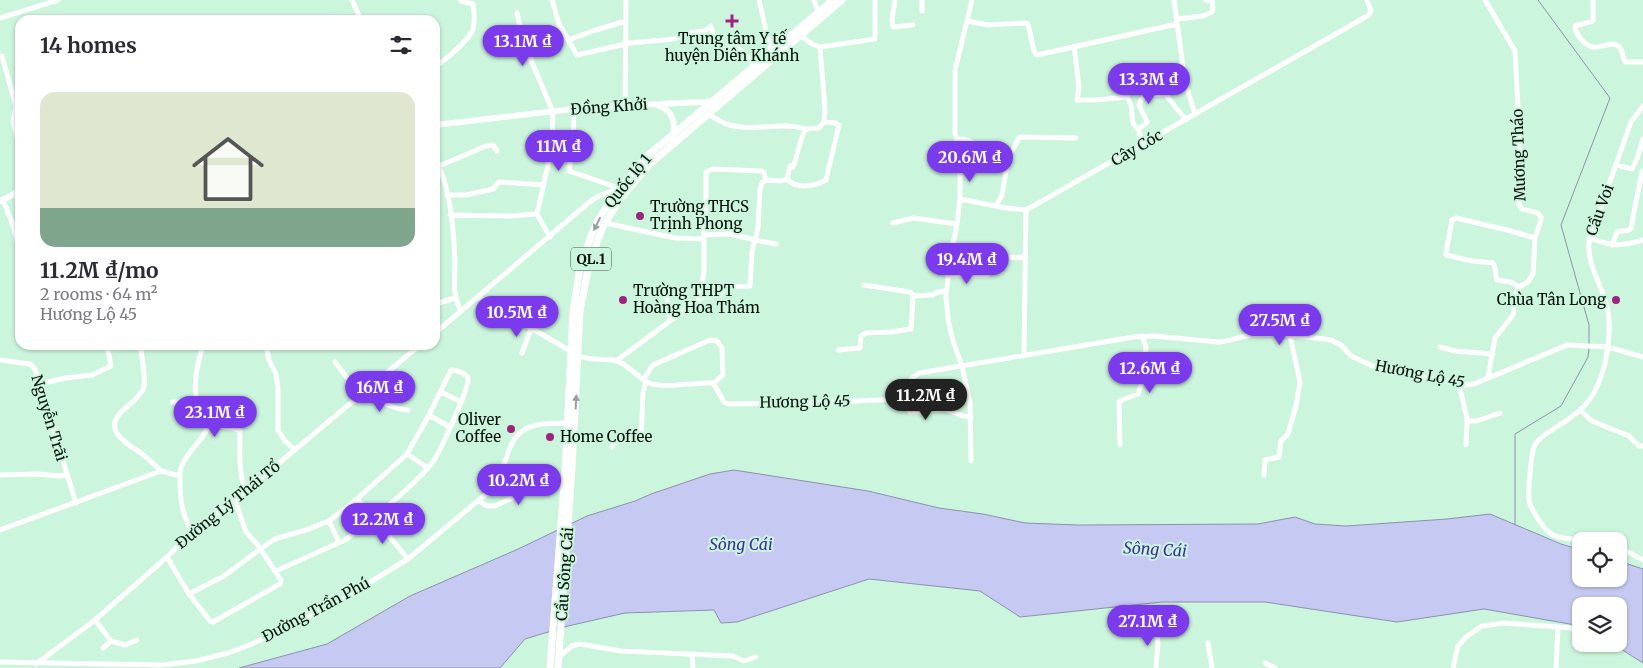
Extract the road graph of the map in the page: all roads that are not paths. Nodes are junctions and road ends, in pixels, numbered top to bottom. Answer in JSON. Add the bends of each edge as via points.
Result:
{"nodes":[{"id":1,"x":58,"y":0,"type":"edge"},
{"id":2,"x":352,"y":0,"type":"edge"},
{"id":3,"x":552,"y":0,"type":"edge"},
{"id":4,"x":626,"y":0,"type":"edge"},
{"id":5,"x":759,"y":0,"type":"edge"},
{"id":6,"x":814,"y":0,"type":"edge"},
{"id":7,"x":833,"y":0,"type":"edge"},
{"id":8,"x":842,"y":0,"type":"edge"},
{"id":9,"x":876,"y":0,"type":"edge"},
{"id":10,"x":895,"y":0,"type":"edge"},
{"id":11,"x":922,"y":0,"type":"edge"},
{"id":12,"x":972,"y":0,"type":"edge"},
{"id":13,"x":1174,"y":0,"type":"edge"},
{"id":14,"x":1206,"y":0,"type":"edge"},
{"id":15,"x":1368,"y":0,"type":"edge"},
{"id":16,"x":1485,"y":0,"type":"edge"},
{"id":17,"x":1593,"y":0,"type":"edge"},
{"id":18,"x":461,"y":1,"type":"edge"},
{"id":19,"x":922,"y":11,"type":"dead end"},
{"id":20,"x":818,"y":12,"type":"junction"},
{"id":21,"x":517,"y":13,"type":"dead end"},
{"id":22,"x":360,"y":15,"type":"edge"},
{"id":23,"x":0,"y":18,"type":"edge"},
{"id":24,"x":626,"y":21,"type":"junction"},
{"id":25,"x":967,"y":21,"type":"junction"},
{"id":26,"x":1177,"y":22,"type":"junction"},
{"id":27,"x":913,"y":26,"type":"dead end"},
{"id":28,"x":801,"y":36,"type":"junction"},
{"id":29,"x":568,"y":40,"type":"junction"},
{"id":30,"x":625,"y":44,"type":"junction"},
{"id":31,"x":1074,"y":46,"type":"junction"},
{"id":32,"x":820,"y":47,"type":"junction"},
{"id":33,"x":770,"y":52,"type":"junction"},
{"id":34,"x":2,"y":56,"type":"dead end"},
{"id":35,"x":440,"y":62,"type":"edge"},
{"id":36,"x":1643,"y":62,"type":"edge"},
{"id":37,"x":755,"y":66,"type":"junction"},
{"id":38,"x":713,"y":101,"type":"junction"},
{"id":39,"x":724,"y":101,"type":"junction"},
{"id":40,"x":15,"y":102,"type":"edge"},
{"id":41,"x":653,"y":104,"type":"junction"},
{"id":42,"x":625,"y":106,"type":"junction"},
{"id":43,"x":1643,"y":106,"type":"edge"},
{"id":44,"x":574,"y":109,"type":"junction"},
{"id":45,"x":15,"y":111,"type":"edge"},
{"id":46,"x":552,"y":112,"type":"junction"},
{"id":47,"x":708,"y":114,"type":"junction"},
{"id":48,"x":1195,"y":114,"type":"junction"},
{"id":49,"x":1186,"y":120,"type":"junction"},
{"id":50,"x":824,"y":122,"type":"junction"},
{"id":51,"x":440,"y":124,"type":"edge"},
{"id":52,"x":15,"y":129,"type":"edge"},
{"id":53,"x":1138,"y":129,"type":"junction"},
{"id":54,"x":806,"y":130,"type":"junction"},
{"id":55,"x":675,"y":132,"type":"junction"},
{"id":56,"x":1076,"y":138,"type":"dead end"},
{"id":57,"x":957,"y":139,"type":"junction"},
{"id":58,"x":1643,"y":139,"type":"edge"},
{"id":59,"x":672,"y":145,"type":"junction"},
{"id":60,"x":1142,"y":145,"type":"junction"},
{"id":61,"x":497,"y":151,"type":"dead end"},
{"id":62,"x":1616,"y":165,"type":"junction"},
{"id":63,"x":440,"y":166,"type":"edge"},
{"id":64,"x":1007,"y":166,"type":"dead end"},
{"id":65,"x":1632,"y":169,"type":"junction"},
{"id":66,"x":440,"y":170,"type":"edge"},
{"id":67,"x":1642,"y":171,"type":"edge"},
{"id":68,"x":787,"y":179,"type":"junction"},
{"id":69,"x":766,"y":180,"type":"junction"},
{"id":70,"x":544,"y":185,"type":"junction"},
{"id":71,"x":619,"y":188,"type":"junction"},
{"id":72,"x":15,"y":193,"type":"edge"},
{"id":73,"x":447,"y":194,"type":"junction"},
{"id":74,"x":960,"y":199,"type":"junction"},
{"id":75,"x":1,"y":200,"type":"edge"},
{"id":76,"x":996,"y":206,"type":"junction"},
{"id":77,"x":1026,"y":210,"type":"junction"},
{"id":78,"x":537,"y":214,"type":"junction"},
{"id":79,"x":450,"y":215,"type":"junction"},
{"id":80,"x":605,"y":223,"type":"junction"},
{"id":81,"x":893,"y":223,"type":"dead end"},
{"id":82,"x":958,"y":224,"type":"junction"},
{"id":83,"x":15,"y":234,"type":"edge"},
{"id":84,"x":550,"y":237,"type":"junction"},
{"id":85,"x":704,"y":237,"type":"junction"},
{"id":86,"x":1535,"y":238,"type":"junction"},
{"id":87,"x":1589,"y":238,"type":"junction"},
{"id":88,"x":755,"y":240,"type":"junction"},
{"id":89,"x":1643,"y":240,"type":"edge"},
{"id":90,"x":776,"y":244,"type":"dead end"},
{"id":91,"x":1612,"y":245,"type":"junction"},
{"id":92,"x":1026,"y":257,"type":"junction"},
{"id":93,"x":993,"y":258,"type":"dead end"},
{"id":94,"x":948,"y":275,"type":"junction"},
{"id":95,"x":987,"y":275,"type":"dead end"},
{"id":96,"x":864,"y":285,"type":"dead end"},
{"id":97,"x":1519,"y":287,"type":"junction"},
{"id":98,"x":666,"y":290,"type":"dead end"},
{"id":99,"x":946,"y":290,"type":"junction"},
{"id":100,"x":478,"y":296,"type":"junction"},
{"id":101,"x":915,"y":296,"type":"junction"},
{"id":102,"x":701,"y":297,"type":"junction"},
{"id":103,"x":455,"y":298,"type":"junction"},
{"id":104,"x":440,"y":302,"type":"edge"},
{"id":105,"x":461,"y":311,"type":"junction"},
{"id":106,"x":670,"y":320,"type":"junction"},
{"id":107,"x":440,"y":329,"type":"edge"},
{"id":108,"x":531,"y":329,"type":"junction"},
{"id":109,"x":1142,"y":336,"type":"junction"},
{"id":110,"x":1290,"y":336,"type":"junction"},
{"id":111,"x":1440,"y":347,"type":"dead end"},
{"id":112,"x":1608,"y":347,"type":"junction"},
{"id":113,"x":108,"y":350,"type":"edge"},
{"id":114,"x":141,"y":350,"type":"edge"},
{"id":115,"x":201,"y":350,"type":"edge"},
{"id":116,"x":267,"y":350,"type":"edge"},
{"id":117,"x":414,"y":350,"type":"edge"},
{"id":118,"x":838,"y":350,"type":"dead end"},
{"id":119,"x":571,"y":352,"type":"junction"},
{"id":120,"x":522,"y":353,"type":"dead end"},
{"id":121,"x":1492,"y":354,"type":"junction"},
{"id":122,"x":578,"y":356,"type":"junction"},
{"id":123,"x":1024,"y":356,"type":"junction"},
{"id":124,"x":1643,"y":357,"type":"edge"},
{"id":125,"x":0,"y":360,"type":"edge"},
{"id":126,"x":616,"y":361,"type":"junction"},
{"id":127,"x":335,"y":362,"type":"dead end"},
{"id":128,"x":962,"y":366,"type":"junction"},
{"id":129,"x":1488,"y":377,"type":"junction"},
{"id":130,"x":645,"y":380,"type":"junction"},
{"id":131,"x":40,"y":384,"type":"junction"},
{"id":132,"x":714,"y":384,"type":"junction"},
{"id":133,"x":1459,"y":385,"type":"junction"},
{"id":134,"x":441,"y":392,"type":"junction"},
{"id":135,"x":362,"y":393,"type":"junction"},
{"id":136,"x":906,"y":396,"type":"junction"},
{"id":137,"x":198,"y":401,"type":"junction"},
{"id":138,"x":172,"y":402,"type":"dead end"},
{"id":139,"x":461,"y":402,"type":"junction"},
{"id":140,"x":408,"y":410,"type":"dead end"},
{"id":141,"x":1580,"y":410,"type":"junction"},
{"id":142,"x":1500,"y":413,"type":"dead end"},
{"id":143,"x":429,"y":415,"type":"junction"},
{"id":144,"x":971,"y":417,"type":"junction"},
{"id":145,"x":1467,"y":420,"type":"junction"},
{"id":146,"x":568,"y":423,"type":"junction"},
{"id":147,"x":209,"y":426,"type":"junction"},
{"id":148,"x":450,"y":426,"type":"junction"},
{"id":149,"x":1120,"y":445,"type":"dead end"},
{"id":150,"x":1466,"y":445,"type":"dead end"},
{"id":151,"x":1643,"y":446,"type":"edge"},
{"id":152,"x":612,"y":447,"type":"dead end"},
{"id":153,"x":295,"y":450,"type":"junction"},
{"id":154,"x":407,"y":454,"type":"junction"},
{"id":155,"x":971,"y":461,"type":"dead end"},
{"id":156,"x":428,"y":468,"type":"junction"},
{"id":157,"x":569,"y":469,"type":"junction"},
{"id":158,"x":161,"y":471,"type":"junction"},
{"id":159,"x":0,"y":475,"type":"edge"},
{"id":160,"x":66,"y":475,"type":"junction"},
{"id":161,"x":551,"y":475,"type":"dead end"},
{"id":162,"x":1264,"y":475,"type":"dead end"},
{"id":163,"x":180,"y":476,"type":"junction"},
{"id":164,"x":246,"y":491,"type":"junction"},
{"id":165,"x":357,"y":499,"type":"junction"},
{"id":166,"x":235,"y":500,"type":"junction"},
{"id":167,"x":479,"y":501,"type":"junction"},
{"id":168,"x":76,"y":503,"type":"junction"},
{"id":169,"x":374,"y":518,"type":"junction"},
{"id":170,"x":329,"y":521,"type":"junction"},
{"id":171,"x":0,"y":530,"type":"edge"},
{"id":172,"x":192,"y":532,"type":"junction"},
{"id":173,"x":1572,"y":539,"type":"edge"},
{"id":174,"x":339,"y":542,"type":"junction"},
{"id":175,"x":260,"y":548,"type":"junction"},
{"id":176,"x":1627,"y":551,"type":"edge"},
{"id":177,"x":167,"y":557,"type":"junction"},
{"id":178,"x":408,"y":559,"type":"junction"},
{"id":179,"x":1643,"y":560,"type":"edge"},
{"id":180,"x":276,"y":571,"type":"junction"},
{"id":181,"x":190,"y":594,"type":"junction"},
{"id":182,"x":95,"y":620,"type":"junction"},
{"id":183,"x":1156,"y":626,"type":"dead end"},
{"id":184,"x":1558,"y":627,"type":"junction"},
{"id":185,"x":1572,"y":629,"type":"edge"},
{"id":186,"x":138,"y":640,"type":"dead end"},
{"id":187,"x":111,"y":641,"type":"junction"},
{"id":188,"x":1208,"y":643,"type":"dead end"},
{"id":189,"x":103,"y":648,"type":"dead end"},
{"id":190,"x":557,"y":652,"type":"junction"},
{"id":191,"x":692,"y":654,"type":"junction"},
{"id":192,"x":756,"y":657,"type":"dead end"},
{"id":193,"x":0,"y":662,"type":"edge"},
{"id":194,"x":1265,"y":663,"type":"dead end"},
{"id":195,"x":36,"y":664,"type":"junction"},
{"id":196,"x":550,"y":668,"type":"edge"},
{"id":197,"x":558,"y":668,"type":"edge"},
{"id":198,"x":693,"y":668,"type":"edge"},
{"id":199,"x":1156,"y":668,"type":"edge"},
{"id":200,"x":1212,"y":668,"type":"edge"},
{"id":201,"x":1275,"y":668,"type":"edge"},
{"id":202,"x":1453,"y":668,"type":"edge"},
{"id":203,"x":1556,"y":668,"type":"edge"}],
"edges":[{"from":1,"to":23,"type":"street"},
{"from":2,"to":22,"type":"street"},
{"from":3,"to":29,"type":"street"},
{"from":4,"to":24,"type":"street"},
{"from":5,"to":33,"type":"street"},
{"from":6,"to":20,"type":"street"},
{"from":7,"to":20,"type":"highway","name":"Quốc lộ 1","number":"QL.1"},
{"from":8,"to":28,"type":"highway","name":"Quốc lộ 1","number":"QL.1"},
{"from":9,"to":32,"type":"street","via":[[876,39]]},
{"from":10,"to":27,"type":"street","via":[[893,27]]},
{"from":11,"to":19,"type":"street"},
{"from":12,"to":25,"type":"street"},
{"from":13,"to":26,"type":"street"},
{"from":14,"to":26,"type":"street","via":[[1212,2],[1212,12]]},
{"from":15,"to":48,"type":"street","name":"Cây Cóc","via":[[1369,15]]},
{"from":16,"to":86,"type":"street","name":"Mương Tháo","via":[[1515,51],[1519,203],[1522,209],[1540,215]]},
{"from":17,"to":36,"type":"street","via":[[1593,21],[1575,26],[1581,39],[1593,48],[1611,44],[1618,46],[1625,62]]},
{"from":18,"to":35,"type":"street","via":[[473,4],[473,28]]},
{"from":20,"to":33,"type":"highway","name":"Quốc lộ 1","number":"QL.1"},
{"from":21,"to":46,"type":"street"},
{"from":24,"to":29,"type":"street"},
{"from":24,"to":30,"type":"street"},
{"from":25,"to":31,"type":"street","via":[[988,25],[1028,24],[1037,55]]},
{"from":25,"to":57,"type":"street","via":[[954,77]]},
{"from":26,"to":31,"type":"street"},
{"from":26,"to":48,"type":"street","via":[[1185,82]]},
{"from":28,"to":32,"type":"street"},
{"from":28,"to":39,"type":"highway","name":"Quốc lộ 1","number":"QL.1"},
{"from":29,"to":30,"type":"street","via":[[577,56]]},
{"from":30,"to":37,"type":"street","via":[[674,39],[709,27],[718,48],[738,47]]},
{"from":30,"to":42,"type":"street"},
{"from":31,"to":53,"type":"street","via":[[1079,87],[1077,100],[1126,97],[1131,105],[1133,123]]},
{"from":32,"to":50,"type":"street"},
{"from":33,"to":37,"type":"highway","name":"Quốc lộ 1","number":"QL.1"},
{"from":34,"to":40,"type":"street"},
{"from":37,"to":38,"type":"highway","name":"Quốc lộ 1","number":"QL.1"},
{"from":38,"to":39,"type":"main road","name":"Đồng Khởi"},
{"from":38,"to":41,"type":"main road","name":"Đồng Khởi"},
{"from":38,"to":55,"type":"highway","name":"Quốc lộ 1","number":"QL.1"},
{"from":39,"to":47,"type":"highway","name":"Quốc lộ 1","number":"QL.1"},
{"from":41,"to":42,"type":"main road","name":"Đồng Khởi"},
{"from":41,"to":55,"type":"main road","via":[[668,111]]},
{"from":42,"to":44,"type":"main road","name":"Đồng Khởi"},
{"from":43,"to":62,"type":"street","name":"Cầu Voi","via":[[1631,122]]},
{"from":44,"to":46,"type":"main road","name":"Đồng Khởi"},
{"from":44,"to":71,"type":"street","via":[[569,171]]},
{"from":45,"to":52,"type":"street"},
{"from":46,"to":51,"type":"main road","name":"Đồng Khởi"},
{"from":46,"to":70,"type":"street","via":[[552,147]]},
{"from":47,"to":54,"type":"street","via":[[731,125],[789,125]]},
{"from":47,"to":59,"type":"highway","name":"Quốc lộ 1","number":"QL.1"},
{"from":48,"to":49,"type":"street","name":"Cây Cóc"},
{"from":49,"to":53,"type":"street","via":[[1168,96],[1149,94],[1139,105],[1147,124]]},
{"from":49,"to":60,"type":"street","name":"Cây Cóc"},
{"from":50,"to":54,"type":"street","via":[[819,128]]},
{"from":50,"to":68,"type":"street","via":[[839,125],[826,180],[810,186],[794,184]]},
{"from":53,"to":60,"type":"street"},
{"from":54,"to":68,"type":"street"},
{"from":55,"to":59,"type":"main road"},
{"from":55,"to":71,"type":"highway","name":"Quốc lộ 1","number":"QL.1","via":[[646,157]]},
{"from":56,"to":57,"type":"street","via":[[1020,138],[1006,156],[984,153],[969,142]]},
{"from":57,"to":74,"type":"street"},
{"from":58,"to":65,"type":"street"},
{"from":59,"to":80,"type":"highway","name":"Quốc lộ 1","number":"QL.1","via":[[630,186]]},
{"from":60,"to":77,"type":"street","name":"Cây Cóc"},
{"from":61,"to":63,"type":"street","via":[[493,145],[486,146]]},
{"from":62,"to":65,"type":"street"},
{"from":62,"to":87,"type":"street","name":"Cầu Voi"},
{"from":64,"to":76,"type":"street"},
{"from":65,"to":67,"type":"street"},
{"from":66,"to":73,"type":"street"},
{"from":67,"to":91,"type":"street","via":[[1631,228],[1617,232]]},
{"from":68,"to":69,"type":"street"},
{"from":69,"to":85,"type":"street","via":[[762,171],[707,171]]},
{"from":69,"to":88,"type":"street","via":[[760,189]]},
{"from":70,"to":73,"type":"street","via":[[499,182],[492,190],[466,195]]},
{"from":70,"to":78,"type":"street"},
{"from":71,"to":84,"type":"street","via":[[595,198]]},
{"from":71,"to":119,"type":"highway","name":"Quốc lộ 1","number":"QL.1","one_way":true,"via":[[598,220],[580,268]]},
{"from":72,"to":75,"type":"main road"},
{"from":73,"to":79,"type":"street"},
{"from":74,"to":76,"type":"street"},
{"from":74,"to":82,"type":"street"},
{"from":75,"to":83,"type":"street"},
{"from":76,"to":77,"type":"street"},
{"from":77,"to":92,"type":"street"},
{"from":78,"to":79,"type":"street"},
{"from":78,"to":84,"type":"street"},
{"from":79,"to":103,"type":"street"},
{"from":80,"to":85,"type":"street","via":[[675,238]]},
{"from":80,"to":122,"type":"highway","name":"Quốc lộ 1","number":"QL.1","via":[[584,285]]},
{"from":81,"to":82,"type":"street","via":[[915,218]]},
{"from":82,"to":94,"type":"street"},
{"from":84,"to":100,"type":"street"},
{"from":85,"to":88,"type":"street","via":[[730,234]]},
{"from":85,"to":102,"type":"street"},
{"from":86,"to":97,"type":"street","name":"Mương Tháo","via":[[1532,276]]},
{"from":86,"to":97,"type":"street","via":[[1456,218],[1452,220],[1446,255],[1493,263],[1497,280]]},
{"from":87,"to":91,"type":"street"},
{"from":87,"to":112,"type":"street","name":"Cầu Voi","via":[[1589,256],[1608,308]]},
{"from":88,"to":90,"type":"street"},
{"from":88,"to":102,"type":"street","via":[[750,286],[725,287],[720,295]]},
{"from":89,"to":91,"type":"street"},
{"from":92,"to":93,"type":"street"},
{"from":92,"to":123,"type":"street"},
{"from":94,"to":95,"type":"street"},
{"from":94,"to":99,"type":"street"},
{"from":96,"to":101,"type":"street","via":[[910,292]]},
{"from":97,"to":121,"type":"street","name":"Mương Tháo","via":[[1514,316],[1495,338]]},
{"from":98,"to":106,"type":"street"},
{"from":99,"to":101,"type":"street"},
{"from":99,"to":128,"type":"street","via":[[948,319]]},
{"from":100,"to":105,"type":"street"},
{"from":100,"to":108,"type":"street"},
{"from":101,"to":118,"type":"street","via":[[911,329],[866,332],[861,336],[860,348]]},
{"from":102,"to":106,"type":"street"},
{"from":103,"to":104,"type":"street"},
{"from":103,"to":105,"type":"street"},
{"from":105,"to":107,"type":"street"},
{"from":106,"to":126,"type":"street"},
{"from":108,"to":119,"type":"street"},
{"from":108,"to":120,"type":"street"},
{"from":109,"to":110,"type":"street","name":"Hương Lộ 45","via":[[1218,342],[1250,335]]},
{"from":109,"to":123,"type":"street","name":"Hương Lộ 45"},
{"from":109,"to":149,"type":"street","via":[[1146,347],[1139,393],[1119,401]]},
{"from":110,"to":133,"type":"street","name":"Hương Lộ 45","via":[[1331,340],[1351,356],[1375,367]]},
{"from":110,"to":162,"type":"street","via":[[1300,378],[1296,406],[1278,457],[1266,460]]},
{"from":111,"to":121,"type":"street"},
{"from":112,"to":124,"type":"street","name":"Hương Lộ 45"},
{"from":112,"to":129,"type":"street","name":"Hương Lộ 45","via":[[1561,347]]},
{"from":112,"to":141,"type":"street","via":[[1598,383]]},
{"from":113,"to":131,"type":"street","via":[[112,364],[108,368],[92,375]]},
{"from":114,"to":158,"type":"street","via":[[144,388],[117,417],[114,425],[122,439]]},
{"from":115,"to":137,"type":"street","via":[[196,384]]},
{"from":116,"to":153,"type":"street","via":[[276,374],[278,430]]},
{"from":117,"to":135,"type":"street","name":"Đường Lý Thái Tổ"},
{"from":119,"to":122,"type":"street"},
{"from":119,"to":146,"type":"highway","name":"Quốc lộ 1","number":"QL.1"},
{"from":121,"to":129,"type":"street","name":"Mương Tháo"},
{"from":122,"to":126,"type":"street"},
{"from":157,"to":122,"type":"highway","name":"Quốc lộ 1","number":"QL.1","one_way":true},
{"from":123,"to":128,"type":"street","name":"Hương Lộ 45"},
{"from":125,"to":131,"type":"street","name":"Nguyễn Trãi","via":[[32,365]]},
{"from":126,"to":130,"type":"street"},
{"from":127,"to":135,"type":"street"},
{"from":128,"to":136,"type":"street","name":"Hương Lộ 45","via":[[916,374]]},
{"from":128,"to":144,"type":"street"},
{"from":129,"to":133,"type":"street","name":"Hương Lộ 45","via":[[1474,384]]},
{"from":130,"to":132,"type":"street","via":[[652,384]]},
{"from":130,"to":132,"type":"street","via":[[653,365],[710,340],[717,341],[722,348],[723,375]]},
{"from":130,"to":152,"type":"street","via":[[641,439],[618,439]]},
{"from":131,"to":160,"type":"street","name":"Nguyễn Trãi"},
{"from":132,"to":136,"type":"street","name":"Hương Lộ 45","via":[[728,404],[891,400]]},
{"from":133,"to":145,"type":"street"},
{"from":134,"to":139,"type":"street"},
{"from":134,"to":139,"type":"street","via":[[452,370],[465,375],[468,383]]},
{"from":134,"to":143,"type":"street"},
{"from":135,"to":140,"type":"street"},
{"from":135,"to":153,"type":"street","name":"Đường Lý Thái Tổ"},
{"from":136,"to":144,"type":"street","via":[[910,412],[945,409]]},
{"from":137,"to":138,"type":"street"},
{"from":137,"to":147,"type":"street","via":[[210,407]]},
{"from":139,"to":148,"type":"street"},
{"from":141,"to":151,"type":"street","via":[[1592,421],[1627,435]]},
{"from":141,"to":173,"type":"street","via":[[1543,436],[1534,447],[1531,467],[1529,501],[1545,528],[1554,536]]},
{"from":142,"to":145,"type":"street","via":[[1476,421]]},
{"from":143,"to":148,"type":"street"},
{"from":143,"to":154,"type":"street"},
{"from":144,"to":155,"type":"street"},
{"from":145,"to":150,"type":"street"},
{"from":146,"to":157,"type":"highway","name":"Quốc lộ 1","number":"QL.1"},
{"from":146,"to":167,"type":"street","name":"Đường Trần Phú","via":[[539,424],[523,430],[510,447],[498,480]]},
{"from":147,"to":163,"type":"street","via":[[181,466]]},
{"from":147,"to":164,"type":"street","via":[[240,431],[239,450]]},
{"from":148,"to":156,"type":"street"},
{"from":153,"to":164,"type":"street","name":"Đường Lý Thái Tổ"},
{"from":154,"to":156,"type":"street"},
{"from":154,"to":165,"type":"street"},
{"from":156,"to":169,"type":"street"},
{"from":157,"to":190,"type":"highway","name":"Cầu Sông Cái","number":"QL.1"},
{"from":158,"to":163,"type":"street"},
{"from":158,"to":168,"type":"street"},
{"from":159,"to":160,"type":"street"},
{"from":160,"to":168,"type":"street","name":"Nguyễn Trãi"},
{"from":161,"to":167,"type":"street","via":[[544,483],[495,506]]},
{"from":163,"to":172,"type":"street","via":[[181,506]]},
{"from":164,"to":166,"type":"street","name":"Đường Lý Thái Tổ"},
{"from":165,"to":169,"type":"street"},
{"from":165,"to":170,"type":"street"},
{"from":166,"to":172,"type":"street","name":"Đường Lý Thái Tổ"},
{"from":166,"to":175,"type":"street","via":[[246,532]]},
{"from":167,"to":178,"type":"street","name":"Đường Trần Phú"},
{"from":168,"to":171,"type":"street"},
{"from":169,"to":174,"type":"street"},
{"from":169,"to":178,"type":"street"},
{"from":170,"to":174,"type":"street"},
{"from":170,"to":175,"type":"street","via":[[280,536]]},
{"from":172,"to":177,"type":"street","name":"Đường Lý Thái Tổ"},
{"from":174,"to":180,"type":"street"},
{"from":175,"to":180,"type":"street"},
{"from":175,"to":181,"type":"street","via":[[224,576]]},
{"from":176,"to":179,"type":"street"},
{"from":177,"to":181,"type":"street"},
{"from":177,"to":182,"type":"street","name":"Đường Lý Thái Tổ"},
{"from":178,"to":195,"type":"street","name":"Đường Trần Phú","via":[[331,606],[228,653],[162,665]]},
{"from":180,"to":181,"type":"street","via":[[280,584],[213,622]]},
{"from":182,"to":187,"type":"street"},
{"from":182,"to":195,"type":"street","name":"Đường Lý Thái Tổ"},
{"from":183,"to":199,"type":"street"},
{"from":184,"to":185,"type":"street"},
{"from":184,"to":202,"type":"street","via":[[1504,623],[1482,626],[1458,646]]},
{"from":184,"to":203,"type":"street"},
{"from":186,"to":187,"type":"street","via":[[125,645]]},
{"from":187,"to":189,"type":"street"},
{"from":188,"to":200,"type":"street"},
{"from":190,"to":191,"type":"street","via":[[580,644],[621,651]]},
{"from":190,"to":196,"type":"highway","number":"QL.1"},
{"from":190,"to":197,"type":"highway","number":"QL.1"},
{"from":191,"to":192,"type":"street","via":[[733,656],[744,661]]},
{"from":191,"to":198,"type":"street"},
{"from":193,"to":195,"type":"street","name":"Đường Trần Phú"},
{"from":194,"to":201,"type":"street"}]}
